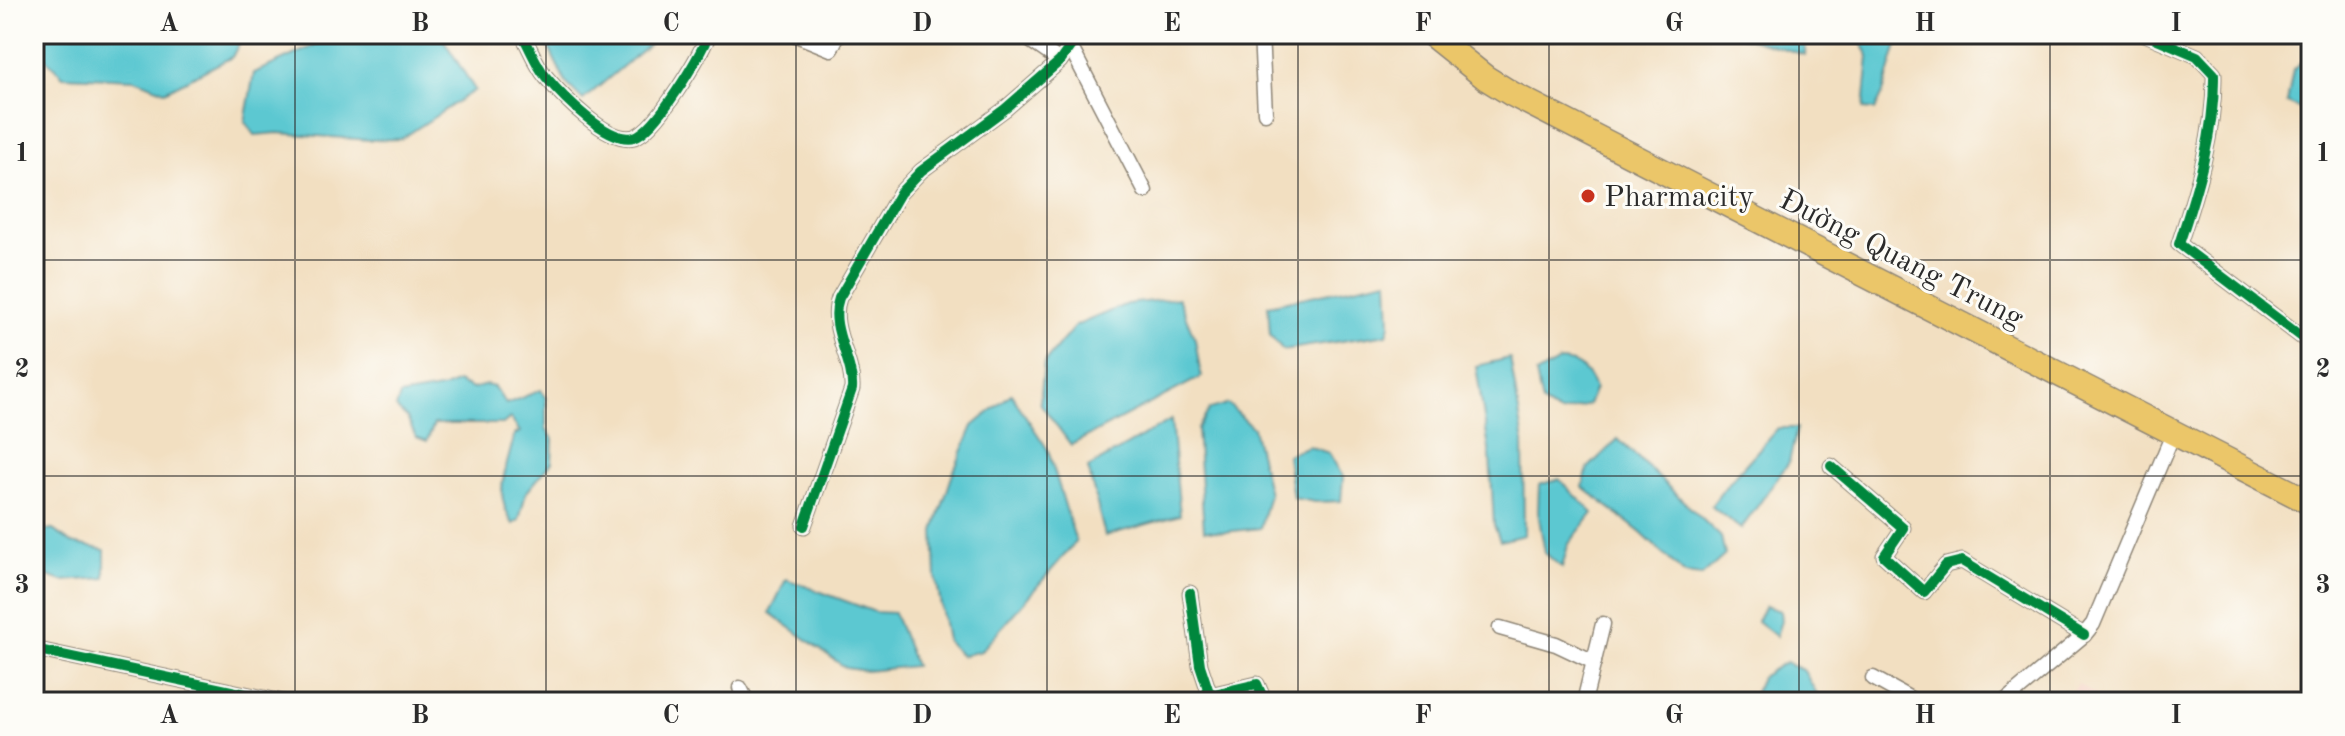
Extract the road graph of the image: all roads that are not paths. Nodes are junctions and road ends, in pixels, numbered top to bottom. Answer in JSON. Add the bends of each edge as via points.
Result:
{"nodes":[{"id":1,"x":522,"y":34,"type":"edge"},
{"id":2,"x":709,"y":34,"type":"edge"},
{"id":3,"x":794,"y":34,"type":"edge"},
{"id":4,"x":838,"y":34,"type":"edge"},
{"id":5,"x":1021,"y":34,"type":"edge"},
{"id":6,"x":1261,"y":34,"type":"edge"},
{"id":7,"x":1431,"y":34,"type":"edge"},
{"id":8,"x":2145,"y":34,"type":"edge"},
{"id":9,"x":1074,"y":40,"type":"edge"},
{"id":10,"x":1060,"y":61,"type":"junction"},
{"id":11,"x":1265,"y":113,"type":"dead end"},
{"id":12,"x":1145,"y":191,"type":"dead end"},
{"id":13,"x":2311,"y":344,"type":"edge"},
{"id":14,"x":2173,"y":434,"type":"junction"},
{"id":15,"x":1831,"y":466,"type":"dead end"},
{"id":16,"x":2311,"y":503,"type":"edge"},
{"id":17,"x":804,"y":526,"type":"dead end"},
{"id":18,"x":1190,"y":593,"type":"dead end"},
{"id":19,"x":1603,"y":624,"type":"dead end"},
{"id":20,"x":1500,"y":628,"type":"dead end"},
{"id":21,"x":2084,"y":635,"type":"junction"},
{"id":22,"x":34,"y":649,"type":"edge"},
{"id":23,"x":1594,"y":662,"type":"junction"},
{"id":24,"x":1873,"y":678,"type":"dead end"},
{"id":25,"x":283,"y":702,"type":"edge"},
{"id":26,"x":1265,"y":702,"type":"edge"},
{"id":27,"x":1584,"y":702,"type":"edge"},
{"id":28,"x":1916,"y":702,"type":"edge"},
{"id":29,"x":2004,"y":702,"type":"edge"}],
"edges":[{"from":1,"to":2,"type":"street","via":[[544,75],[595,124],[621,138],[651,127],[698,60]]},
{"from":3,"to":4,"type":"street","via":[[831,49]]},
{"from":5,"to":10,"type":"street"},
{"from":6,"to":11,"type":"street"},
{"from":7,"to":14,"type":"main road","name":"Đường Quang Trung","via":[[1512,94]]},
{"from":8,"to":13,"type":"street","via":[[2197,56],[2214,74],[2199,183],[2179,244]]},
{"from":9,"to":10,"type":"street"},
{"from":9,"to":12,"type":"street"},
{"from":10,"to":17,"type":"street","via":[[900,193],[839,298],[836,315],[852,389]]},
{"from":14,"to":16,"type":"main road","name":"Đường Quang Trung"},
{"from":14,"to":21,"type":"street","via":[[2103,603]]},
{"from":15,"to":21,"type":"street","via":[[1903,528],[1884,556],[1924,592],[1946,565],[1962,561]]},
{"from":18,"to":26,"type":"street","via":[[1209,692],[1257,684]]},
{"from":19,"to":23,"type":"street"},
{"from":20,"to":23,"type":"street","via":[[1556,644]]},
{"from":21,"to":29,"type":"street"},
{"from":22,"to":25,"type":"street"},
{"from":23,"to":27,"type":"street"},
{"from":24,"to":28,"type":"street"}]}
